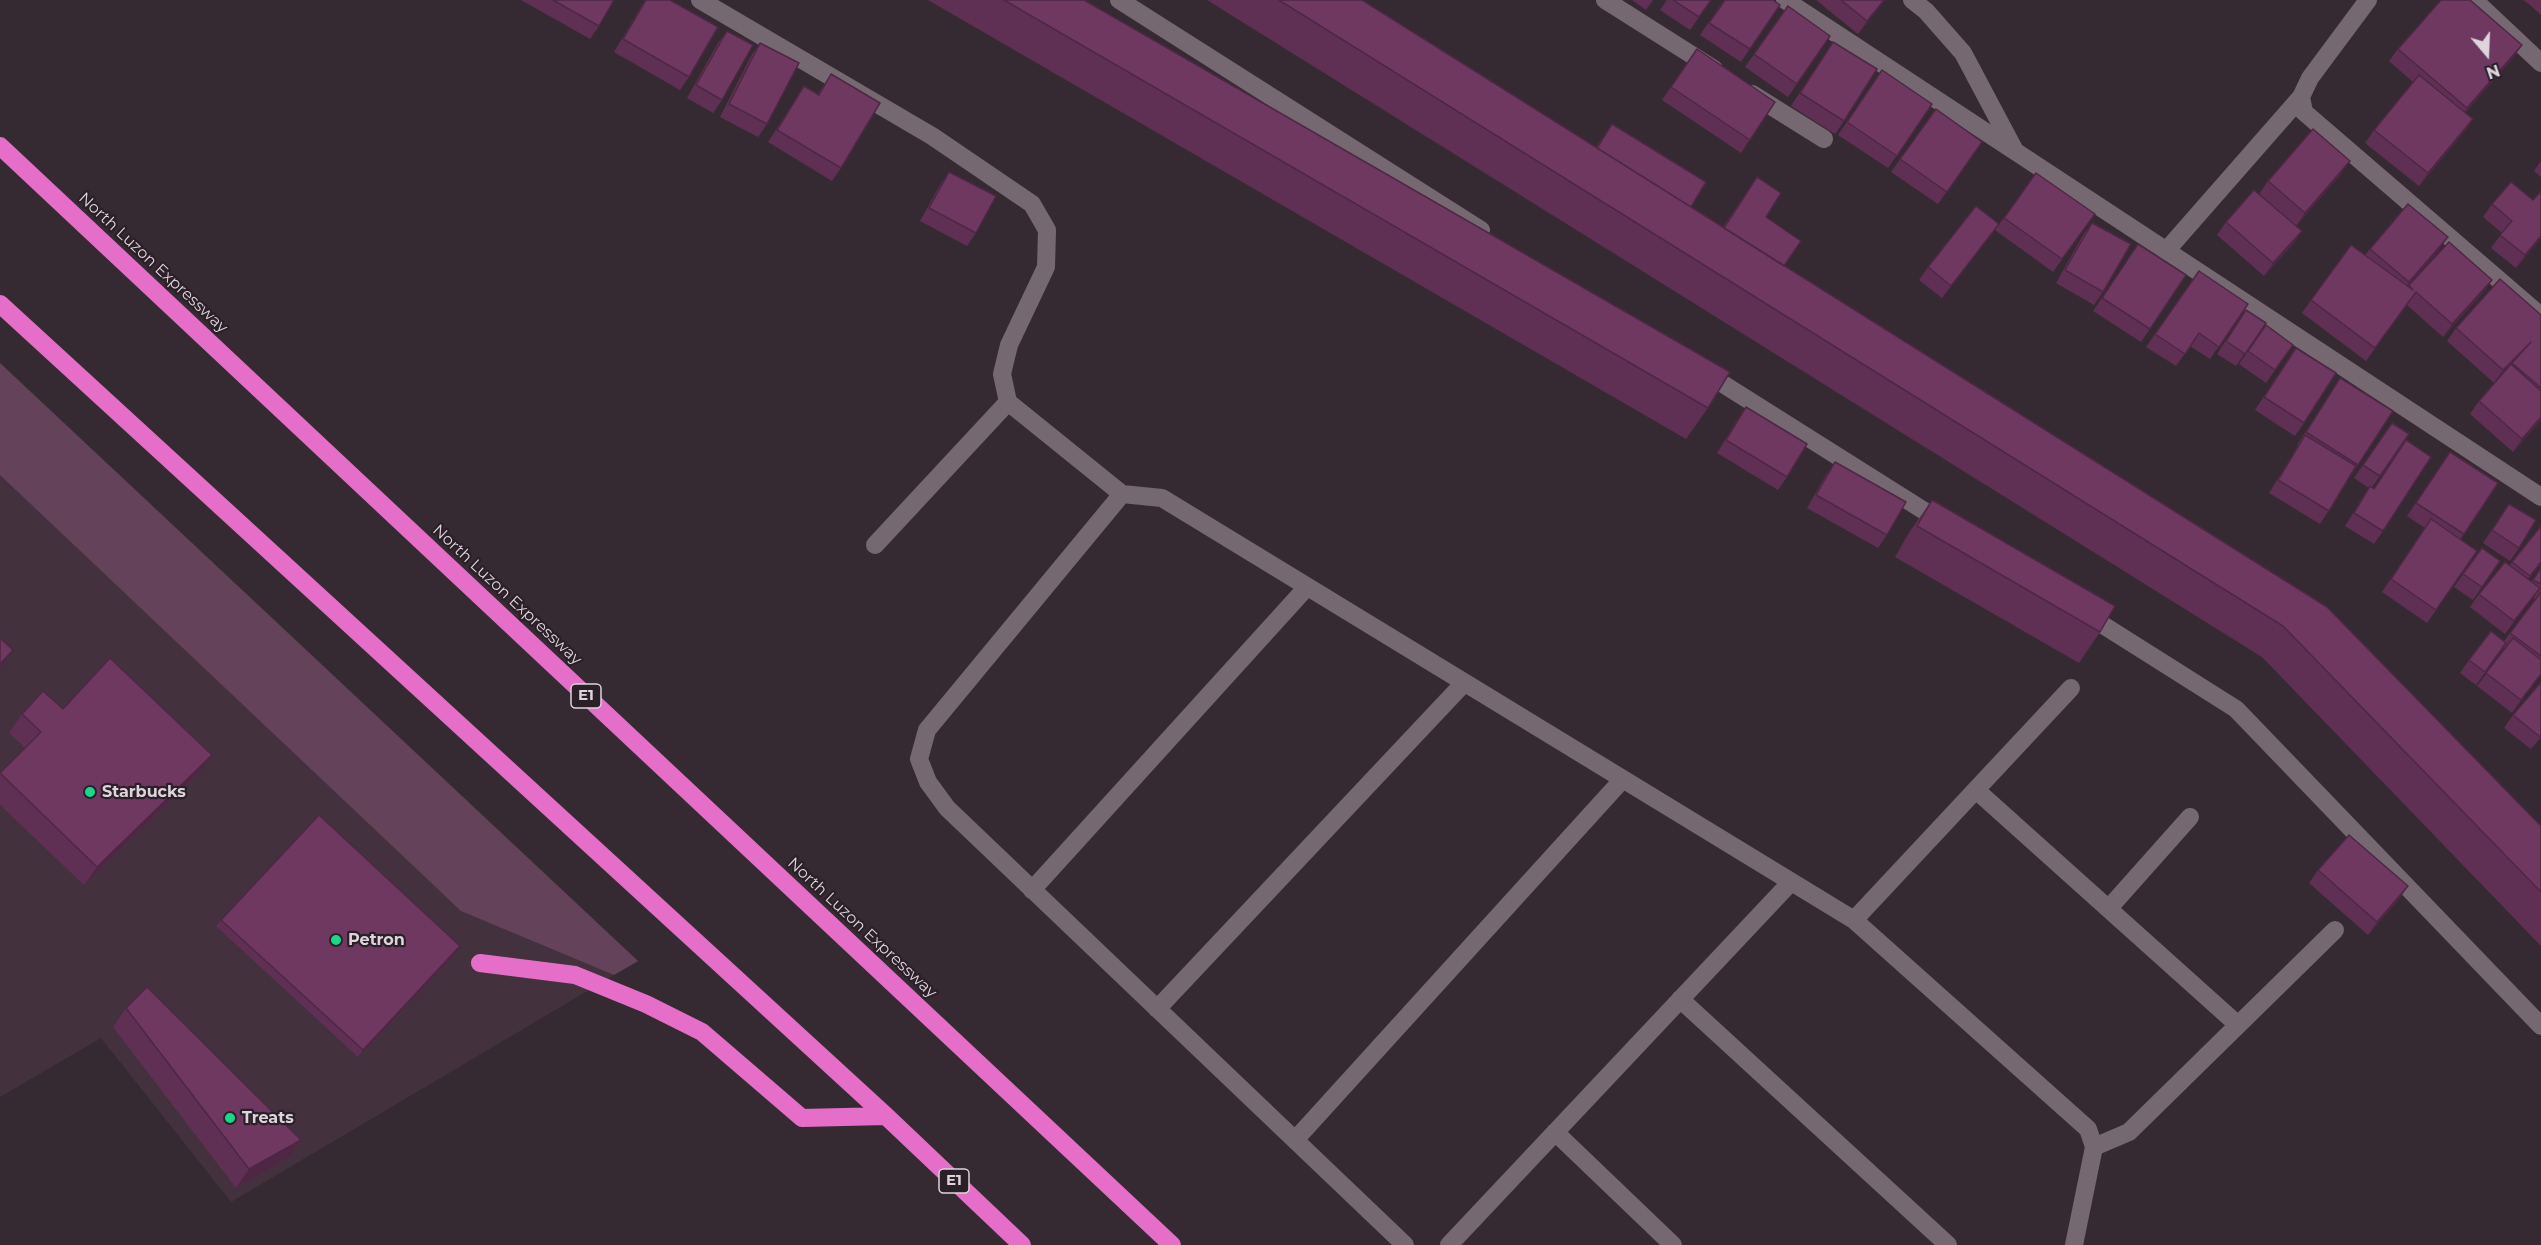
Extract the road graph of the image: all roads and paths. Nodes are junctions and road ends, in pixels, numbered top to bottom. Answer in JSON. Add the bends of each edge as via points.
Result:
{"nodes":[{"id":1,"x":700,"y":0,"type":"edge"},
{"id":2,"x":1119,"y":0,"type":"edge"},
{"id":3,"x":1605,"y":0,"type":"edge"},
{"id":4,"x":1785,"y":0,"type":"edge"},
{"id":5,"x":1912,"y":0,"type":"edge"},
{"id":6,"x":2368,"y":0,"type":"edge"},
{"id":7,"x":2474,"y":0,"type":"edge"},
{"id":8,"x":2541,"y":63,"type":"edge"},
{"id":9,"x":2301,"y":97,"type":"junction"},
{"id":10,"x":1824,"y":139,"type":"dead end"},
{"id":11,"x":0,"y":146,"type":"edge"},
{"id":12,"x":2017,"y":153,"type":"junction"},
{"id":13,"x":1491,"y":236,"type":"edge"},
{"id":14,"x":2166,"y":251,"type":"junction"},
{"id":15,"x":0,"y":304,"type":"edge"},
{"id":16,"x":2541,"y":316,"type":"edge"},
{"id":17,"x":1692,"y":364,"type":"edge"},
{"id":18,"x":1008,"y":402,"type":"junction"},
{"id":19,"x":1122,"y":494,"type":"junction"},
{"id":20,"x":2541,"y":497,"type":"edge"},
{"id":21,"x":1964,"y":536,"type":"edge"},
{"id":22,"x":875,"y":545,"type":"dead end"},
{"id":23,"x":1307,"y":587,"type":"junction"},
{"id":24,"x":2065,"y":600,"type":"edge"},
{"id":25,"x":1464,"y":683,"type":"junction"},
{"id":26,"x":2071,"y":688,"type":"dead end"},
{"id":27,"x":1623,"y":779,"type":"junction"},
{"id":28,"x":1976,"y":790,"type":"junction"},
{"id":29,"x":2190,"y":817,"type":"dead end"},
{"id":30,"x":1791,"y":882,"type":"junction"},
{"id":31,"x":1032,"y":890,"type":"junction"},
{"id":32,"x":2109,"y":908,"type":"junction"},
{"id":33,"x":1854,"y":920,"type":"junction"},
{"id":34,"x":2335,"y":930,"type":"dead end"},
{"id":35,"x":480,"y":963,"type":"dead end"},
{"id":36,"x":1680,"y":999,"type":"junction"},
{"id":37,"x":1156,"y":1008,"type":"junction"},
{"id":38,"x":2238,"y":1025,"type":"junction"},
{"id":39,"x":2541,"y":1026,"type":"edge"},
{"id":40,"x":886,"y":1116,"type":"junction"},
{"id":41,"x":1555,"y":1132,"type":"junction"},
{"id":42,"x":1295,"y":1140,"type":"junction"},
{"id":43,"x":2094,"y":1147,"type":"junction"},
{"id":44,"x":1022,"y":1245,"type":"edge"},
{"id":45,"x":1172,"y":1245,"type":"edge"},
{"id":46,"x":1405,"y":1245,"type":"edge"},
{"id":47,"x":1449,"y":1245,"type":"edge"},
{"id":48,"x":1673,"y":1245,"type":"edge"},
{"id":49,"x":1947,"y":1245,"type":"edge"},
{"id":50,"x":2074,"y":1245,"type":"edge"}],
"edges":[{"from":1,"to":18,"type":"street","via":[[932,136],[1032,204],[1047,230],[1046,267],[1009,345],[1002,374]]},
{"from":2,"to":13,"type":"street"},
{"from":3,"to":10,"type":"street"},
{"from":4,"to":12,"type":"street"},
{"from":5,"to":12,"type":"street","via":[[1963,53]]},
{"from":6,"to":9,"type":"street","via":[[2310,78]]},
{"from":7,"to":8,"type":"street"},
{"from":9,"to":14,"type":"street"},
{"from":9,"to":16,"type":"street","via":[[2304,112]]},
{"from":11,"to":45,"type":"highway","name":"North Luzon Expressway","number":"E1"},
{"from":12,"to":14,"type":"street"},
{"from":14,"to":20,"type":"street"},
{"from":15,"to":40,"type":"highway","number":"E1"},
{"from":17,"to":21,"type":"street"},
{"from":18,"to":19,"type":"street"},
{"from":18,"to":22,"type":"street"},
{"from":19,"to":23,"type":"street","via":[[1162,498]]},
{"from":19,"to":31,"type":"street","via":[[927,730],[919,759],[928,782],[946,808]]},
{"from":23,"to":25,"type":"street"},
{"from":23,"to":31,"type":"street"},
{"from":24,"to":39,"type":"street","via":[[2236,709]]},
{"from":25,"to":27,"type":"street"},
{"from":25,"to":37,"type":"street"},
{"from":26,"to":28,"type":"street"},
{"from":27,"to":30,"type":"street"},
{"from":27,"to":42,"type":"street"},
{"from":28,"to":32,"type":"street"},
{"from":28,"to":33,"type":"street"},
{"from":29,"to":32,"type":"street"},
{"from":30,"to":33,"type":"street"},
{"from":30,"to":36,"type":"street"},
{"from":31,"to":37,"type":"street"},
{"from":32,"to":38,"type":"street"},
{"from":33,"to":43,"type":"street","via":[[2088,1129]]},
{"from":34,"to":38,"type":"street"},
{"from":35,"to":40,"type":"highway","via":[[575,975],[646,1004],[702,1032],[802,1118]]},
{"from":36,"to":41,"type":"street"},
{"from":36,"to":49,"type":"street"},
{"from":37,"to":42,"type":"street"},
{"from":38,"to":43,"type":"street","via":[[2129,1132]]},
{"from":40,"to":44,"type":"highway","number":"E1"},
{"from":41,"to":47,"type":"street"},
{"from":41,"to":48,"type":"street"},
{"from":42,"to":46,"type":"street"},
{"from":43,"to":50,"type":"street"}]}
